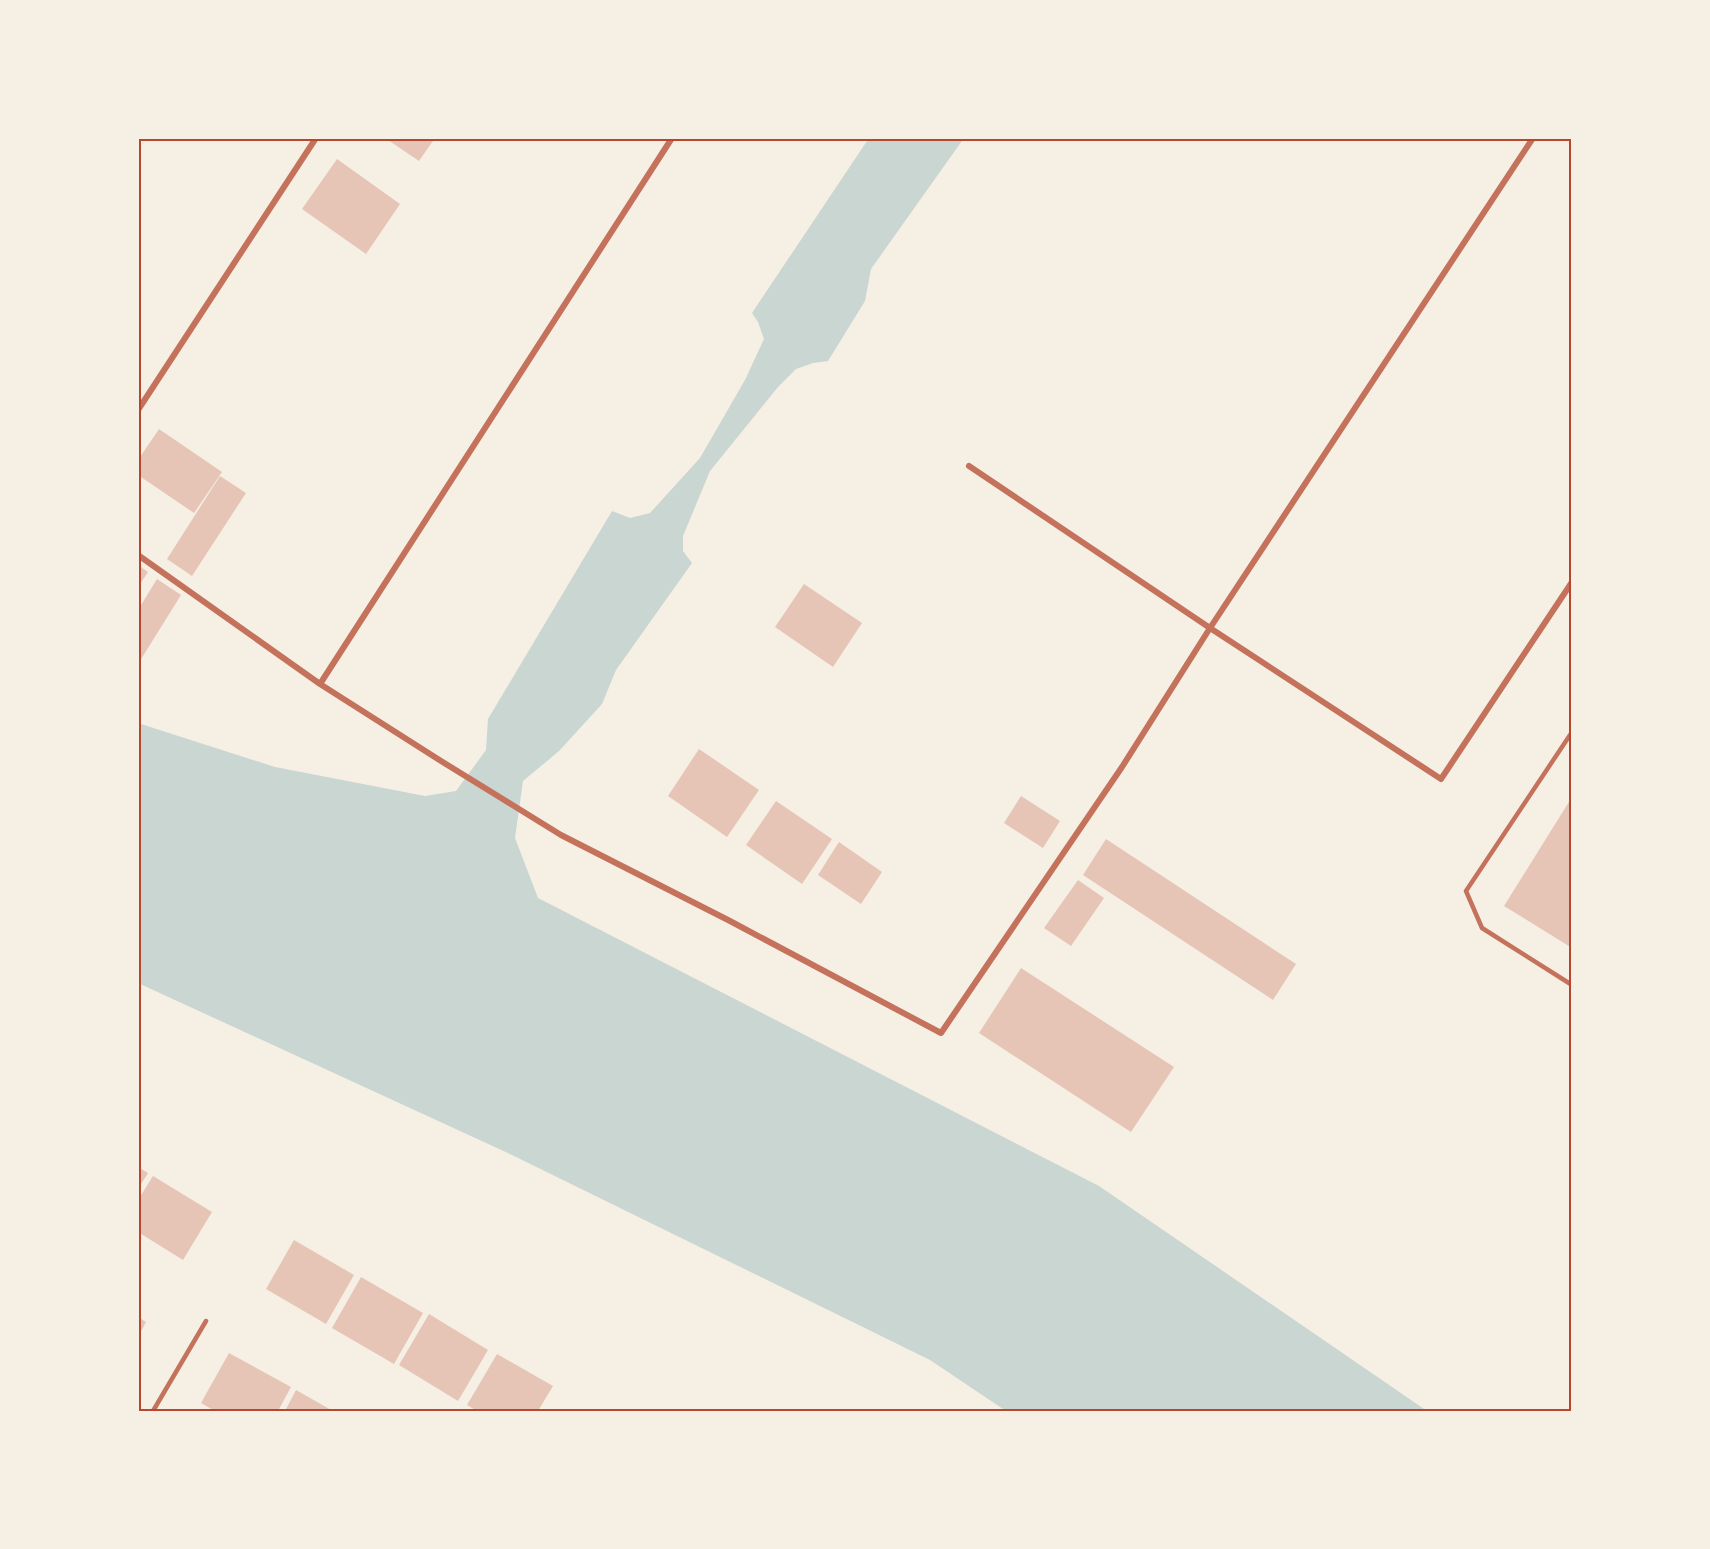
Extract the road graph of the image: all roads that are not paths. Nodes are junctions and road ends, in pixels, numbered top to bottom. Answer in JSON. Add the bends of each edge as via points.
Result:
{"nodes":[{"id":1,"x":316,"y":138,"type":"edge"},
{"id":2,"x":672,"y":138,"type":"edge"},
{"id":3,"x":1533,"y":138,"type":"edge"},
{"id":4,"x":138,"y":410,"type":"edge"},
{"id":5,"x":969,"y":466,"type":"dead end"},
{"id":6,"x":138,"y":555,"type":"edge"},
{"id":7,"x":1572,"y":582,"type":"edge"},
{"id":8,"x":1210,"y":628,"type":"junction"},
{"id":9,"x":320,"y":684,"type":"junction"},
{"id":10,"x":1572,"y":732,"type":"edge"},
{"id":11,"x":1572,"y":985,"type":"edge"},
{"id":12,"x":206,"y":1321,"type":"dead end"},
{"id":13,"x":153,"y":1411,"type":"edge"}],
"edges":[{"from":1,"to":4,"type":"street"},
{"from":2,"to":9,"type":"street"},
{"from":3,"to":8,"type":"street"},
{"from":5,"to":8,"type":"street"},
{"from":6,"to":9,"type":"street"},
{"from":7,"to":8,"type":"street","via":[[1441,779]]},
{"from":8,"to":9,"type":"street","via":[[1122,767],[941,1033],[561,835]]},
{"from":10,"to":11,"type":"lane","via":[[1466,891],[1482,928]]},
{"from":12,"to":13,"type":"lane"}]}
